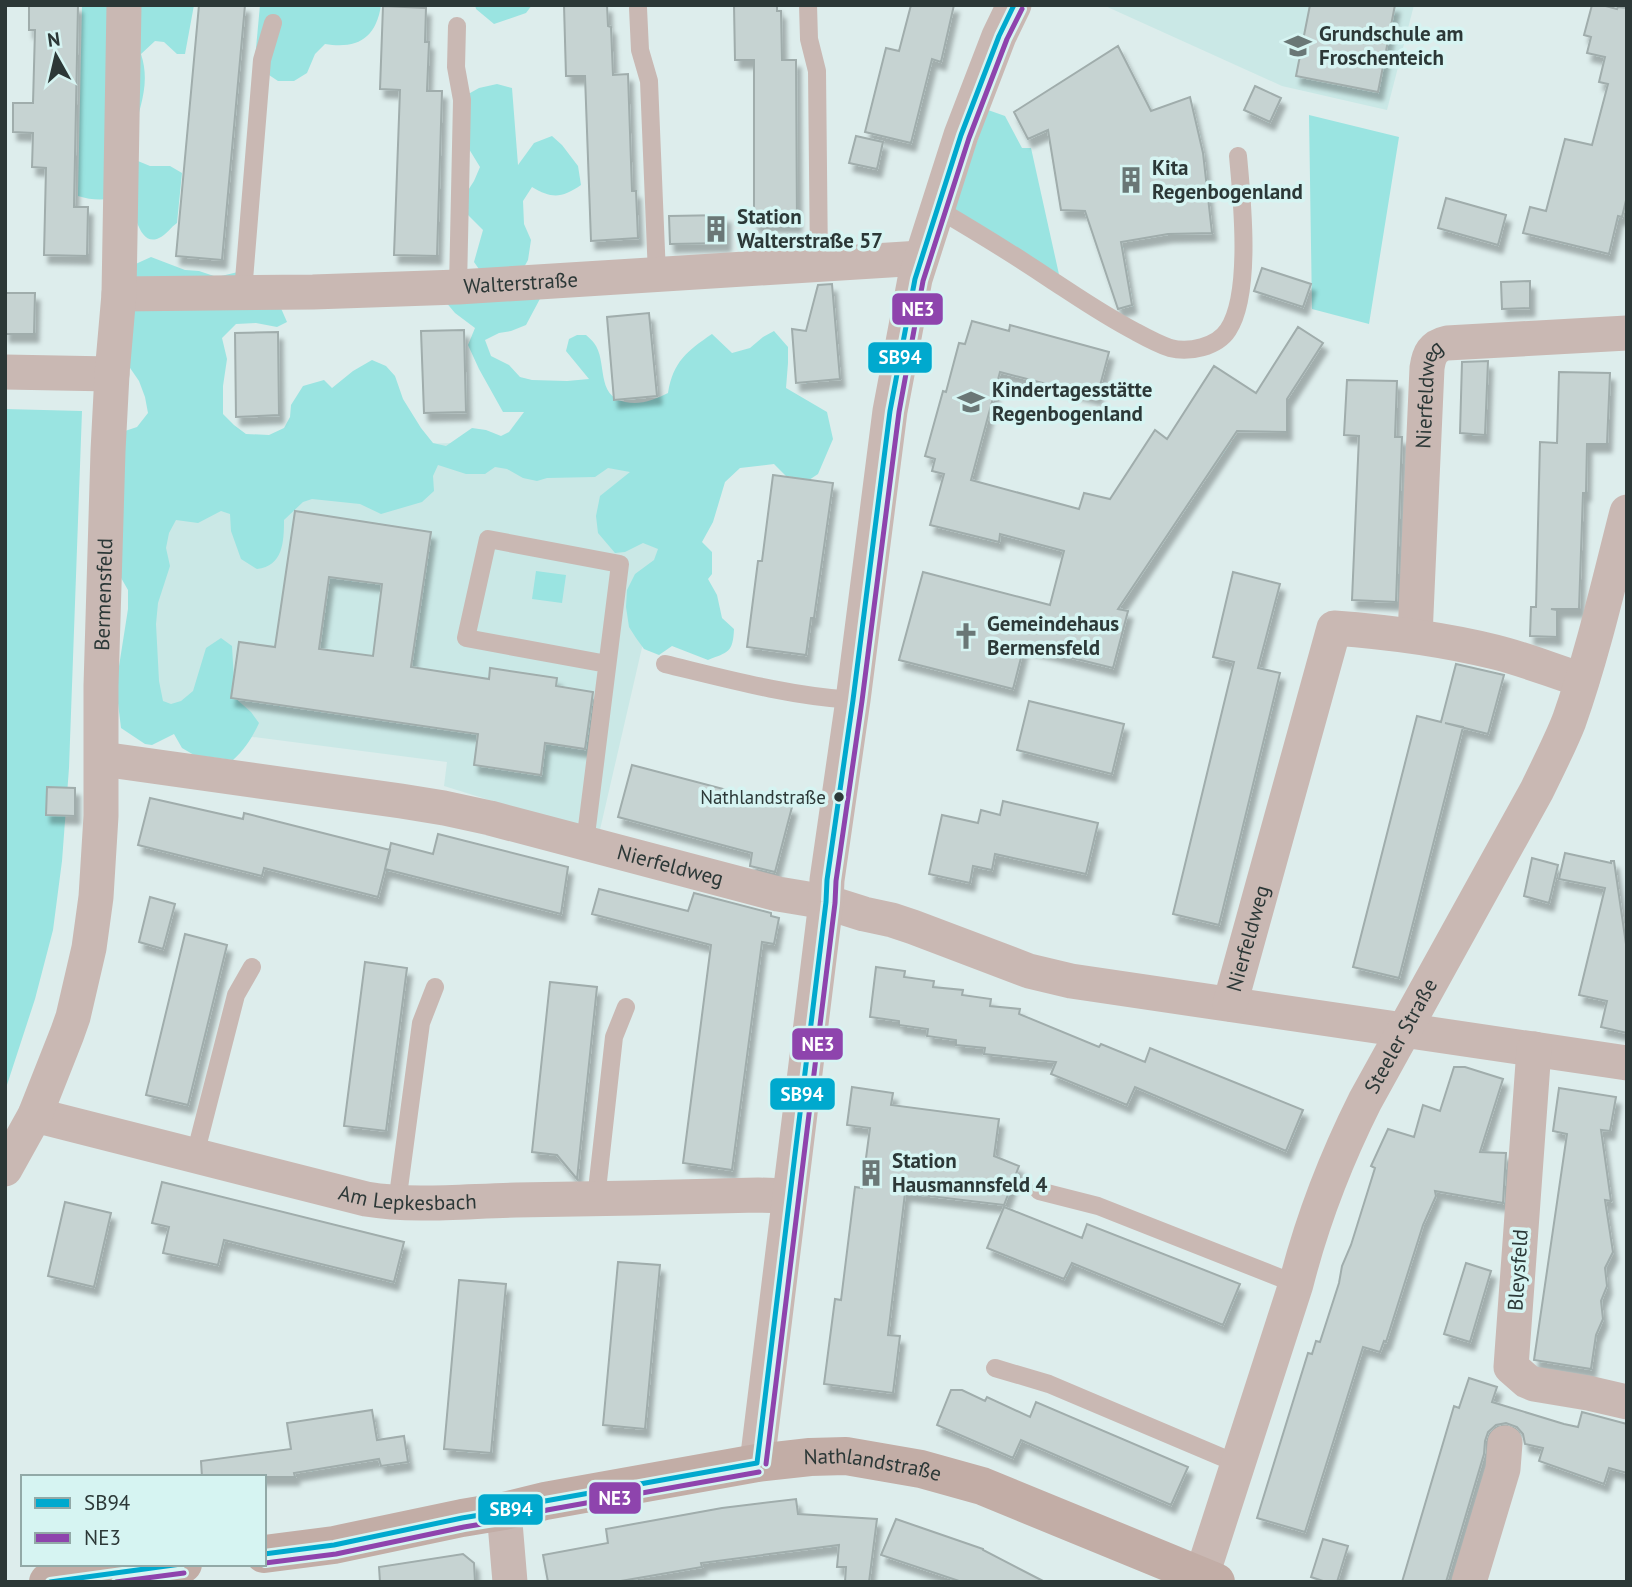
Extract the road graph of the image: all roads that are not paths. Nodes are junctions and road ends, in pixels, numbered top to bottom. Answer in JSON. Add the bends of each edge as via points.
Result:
{"nodes":[{"id":1,"x":124,"y":5,"type":"edge"},
{"id":2,"x":808,"y":5,"type":"edge"},
{"id":3,"x":1014,"y":5,"type":"edge"},
{"id":4,"x":638,"y":8,"type":"dead end"},
{"id":5,"x":273,"y":23,"type":"dead end"},
{"id":6,"x":457,"y":26,"type":"dead end"},
{"id":7,"x":1238,"y":156,"type":"dead end"},
{"id":8,"x":936,"y":208,"type":"junction"},
{"id":9,"x":921,"y":258,"type":"junction"},
{"id":10,"x":819,"y":264,"type":"junction"},
{"id":11,"x":657,"y":275,"type":"junction"},
{"id":12,"x":458,"y":287,"type":"junction"},
{"id":13,"x":243,"y":292,"type":"junction"},
{"id":14,"x":119,"y":294,"type":"junction"},
{"id":15,"x":1627,"y":333,"type":"edge"},
{"id":16,"x":5,"y":372,"type":"edge"},
{"id":17,"x":112,"y":374,"type":"junction"},
{"id":18,"x":1627,"y":512,"type":"edge"},
{"id":19,"x":1415,"y":636,"type":"junction"},
{"id":20,"x":607,"y":664,"type":"junction"},
{"id":21,"x":665,"y":664,"type":"dead end"},
{"id":22,"x":1582,"y":680,"type":"junction"},
{"id":23,"x":853,"y":700,"type":"junction"},
{"id":24,"x":102,"y":759,"type":"junction"},
{"id":25,"x":585,"y":843,"type":"junction"},
{"id":26,"x":826,"y":902,"type":"junction"},
{"id":27,"x":252,"y":967,"type":"dead end"},
{"id":28,"x":435,"y":987,"type":"dead end"},
{"id":29,"x":1230,"y":1004,"type":"junction"},
{"id":30,"x":626,"y":1007,"type":"dead end"},
{"id":31,"x":1406,"y":1030,"type":"junction"},
{"id":32,"x":1534,"y":1049,"type":"junction"},
{"id":33,"x":1627,"y":1063,"type":"edge"},
{"id":34,"x":35,"y":1115,"type":"junction"},
{"id":35,"x":195,"y":1155,"type":"junction"},
{"id":36,"x":5,"y":1169,"type":"edge"},
{"id":37,"x":1039,"y":1191,"type":"dead end"},
{"id":38,"x":789,"y":1196,"type":"junction"},
{"id":39,"x":596,"y":1199,"type":"junction"},
{"id":40,"x":397,"y":1203,"type":"junction"},
{"id":41,"x":1296,"y":1284,"type":"junction"},
{"id":42,"x":995,"y":1368,"type":"dead end"},
{"id":43,"x":1627,"y":1402,"type":"edge"},
{"id":44,"x":1505,"y":1443,"type":"dead end"},
{"id":45,"x":757,"y":1463,"type":"junction"},
{"id":46,"x":1238,"y":1464,"type":"junction"},
{"id":47,"x":504,"y":1511,"type":"junction"},
{"id":48,"x":266,"y":1554,"type":"edge"},
{"id":49,"x":168,"y":1566,"type":"edge"},
{"id":50,"x":1209,"y":1578,"type":"edge"},
{"id":51,"x":48,"y":1582,"type":"edge"},
{"id":52,"x":510,"y":1582,"type":"edge"},
{"id":53,"x":1469,"y":1582,"type":"edge"}],
"edges":[{"from":1,"to":14,"type":"street","name":"Bermensfeld"},
{"from":2,"to":10,"type":"lane","via":[[809,39],[817,71]]},
{"from":3,"to":8,"type":"street","via":[[979,85]]},
{"from":4,"to":11,"type":"lane","via":[[640,50],[649,81]]},
{"from":5,"to":13,"type":"lane","via":[[262,60]]},
{"from":6,"to":12,"type":"lane","via":[[456,68],[462,100]]},
{"from":7,"to":8,"type":"lane","via":[[1244,233],[1241,289],[1227,333],[1195,349],[1158,344],[1107,317]]},
{"from":8,"to":9,"type":"street"},
{"from":9,"to":10,"type":"street","name":"Walterstraße"},
{"from":9,"to":23,"type":"street","via":[[890,411]]},
{"from":10,"to":11,"type":"street","name":"Walterstraße"},
{"from":11,"to":12,"type":"street","name":"Walterstraße"},
{"from":12,"to":13,"type":"street","name":"Walterstraße"},
{"from":13,"to":14,"type":"street","name":"Walterstraße"},
{"from":14,"to":17,"type":"street","name":"Bermensfeld"},
{"from":15,"to":19,"type":"street","name":"Nierfeldweg","via":[[1447,343],[1433,349],[1427,368]]},
{"from":16,"to":17,"type":"street"},
{"from":17,"to":24,"type":"street","name":"Bermensfeld"},
{"from":18,"to":22,"type":"street","name":"Steeler Straße"},
{"from":19,"to":22,"type":"street","name":"Nierfeldweg","via":[[1497,652]]},
{"from":19,"to":29,"type":"street","name":"Nierfeldweg","via":[[1334,628]]},
{"from":20,"to":20,"type":"lane","via":[[620,564],[488,539],[466,638]]},
{"from":20,"to":25,"type":"lane"},
{"from":21,"to":23,"type":"lane","via":[[732,681]]},
{"from":22,"to":31,"type":"street","name":"Steeler Straße","via":[[1537,790]]},
{"from":23,"to":26,"type":"street"},
{"from":24,"to":25,"type":"street","name":"Nierfeldweg","via":[[433,806]]},
{"from":24,"to":34,"type":"street","name":"Bermensfeld","via":[[98,877],[89,948],[70,1026]]},
{"from":25,"to":26,"type":"street","name":"Nierfeldweg","via":[[778,894]]},
{"from":26,"to":29,"type":"street","name":"Nierfeldweg","via":[[913,927],[1046,976]]},
{"from":26,"to":38,"type":"street"},
{"from":27,"to":35,"type":"lane","via":[[236,995]]},
{"from":28,"to":40,"type":"lane","via":[[421,1023]]},
{"from":29,"to":31,"type":"street","name":"Nierfeldweg"},
{"from":30,"to":39,"type":"lane","via":[[614,1037]]},
{"from":31,"to":32,"type":"street"},
{"from":31,"to":41,"type":"street","name":"Steeler Straße","via":[[1346,1139]]},
{"from":32,"to":33,"type":"street"},
{"from":32,"to":43,"type":"street","name":"Bleysfeld","via":[[1511,1367],[1534,1384]]},
{"from":34,"to":35,"type":"street","name":"Am Lepkesbach"},
{"from":34,"to":36,"type":"street","name":"Bermensfeld"},
{"from":35,"to":40,"type":"street","name":"Am Lepkesbach"},
{"from":37,"to":41,"type":"lane","via":[[1098,1206]]},
{"from":38,"to":39,"type":"street","name":"Am Lepkesbach"},
{"from":38,"to":45,"type":"street"},
{"from":39,"to":40,"type":"street","name":"Am Lepkesbach"},
{"from":41,"to":46,"type":"street","name":"Steeler Straße"},
{"from":42,"to":46,"type":"lane","via":[[1049,1384]]},
{"from":44,"to":53,"type":"street","via":[[1503,1469]]},
{"from":45,"to":47,"type":"street","name":"Nathlandstraße"},
{"from":45,"to":50,"type":"street","name":"Nathlandstraße","via":[[846,1456],[946,1475]]},
{"from":46,"to":50,"type":"street","name":"Steeler Straße"},
{"from":47,"to":48,"type":"street","name":"Nathlandstraße"},
{"from":47,"to":52,"type":"street"},
{"from":49,"to":51,"type":"street"}]}
